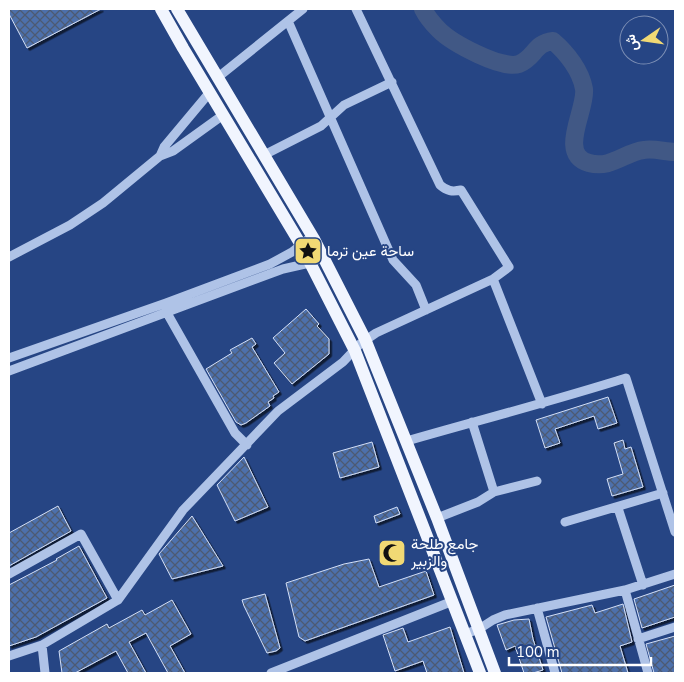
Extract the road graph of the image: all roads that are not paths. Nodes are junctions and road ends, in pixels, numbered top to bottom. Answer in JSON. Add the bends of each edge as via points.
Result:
{"nodes":[{"id":1,"x":161,"y":9,"type":"edge"},
{"id":2,"x":177,"y":9,"type":"edge"},
{"id":3,"x":303,"y":9,"type":"edge"},
{"id":4,"x":356,"y":9,"type":"edge"},
{"id":5,"x":288,"y":21,"type":"junction"},
{"id":6,"x":217,"y":78,"type":"junction"},
{"id":7,"x":392,"y":82,"type":"junction"},
{"id":8,"x":210,"y":92,"type":"junction"},
{"id":9,"x":223,"y":115,"type":"junction"},
{"id":10,"x":331,"y":117,"type":"junction"},
{"id":11,"x":264,"y":155,"type":"junction"},
{"id":12,"x":160,"y":156,"type":"junction"},
{"id":13,"x":314,"y":238,"type":"junction"},
{"id":14,"x":301,"y":245,"type":"junction"},
{"id":15,"x":323,"y":255,"type":"junction"},
{"id":16,"x":9,"y":257,"type":"edge"},
{"id":17,"x":311,"y":263,"type":"junction"},
{"id":18,"x":493,"y":279,"type":"junction"},
{"id":19,"x":426,"y":310,"type":"junction"},
{"id":20,"x":167,"y":313,"type":"junction"},
{"id":21,"x":365,"y":340,"type":"junction"},
{"id":22,"x":355,"y":351,"type":"junction"},
{"id":23,"x":9,"y":358,"type":"edge"},
{"id":24,"x":9,"y":372,"type":"edge"},
{"id":25,"x":542,"y":404,"type":"junction"},
{"id":26,"x":472,"y":422,"type":"junction"},
{"id":27,"x":407,"y":442,"type":"junction"},
{"id":28,"x":247,"y":445,"type":"junction"},
{"id":29,"x":536,"y":481,"type":"dead end"},
{"id":30,"x":494,"y":492,"type":"junction"},
{"id":31,"x":663,"y":493,"type":"junction"},
{"id":32,"x":618,"y":508,"type":"junction"},
{"id":33,"x":437,"y":518,"type":"junction"},
{"id":34,"x":565,"y":522,"type":"dead end"},
{"id":35,"x":675,"y":532,"type":"edge"},
{"id":36,"x":9,"y":574,"type":"edge"},
{"id":37,"x":675,"y":574,"type":"edge"},
{"id":38,"x":643,"y":585,"type":"junction"},
{"id":39,"x":625,"y":590,"type":"junction"},
{"id":40,"x":118,"y":600,"type":"junction"},
{"id":41,"x":453,"y":601,"type":"junction"},
{"id":42,"x":537,"y":608,"type":"junction"},
{"id":43,"x":675,"y":627,"type":"edge"},
{"id":44,"x":479,"y":629,"type":"junction"},
{"id":45,"x":466,"y":634,"type":"junction"},
{"id":46,"x":638,"y":639,"type":"junction"},
{"id":47,"x":42,"y":645,"type":"junction"},
{"id":48,"x":9,"y":656,"type":"edge"},
{"id":49,"x":289,"y":670,"type":"edge"},
{"id":50,"x":46,"y":673,"type":"edge"},
{"id":51,"x":272,"y":673,"type":"edge"},
{"id":52,"x":480,"y":673,"type":"edge"},
{"id":53,"x":495,"y":673,"type":"edge"},
{"id":54,"x":555,"y":673,"type":"edge"},
{"id":55,"x":648,"y":673,"type":"edge"}],
"edges":[{"from":1,"to":8,"type":"main road"},
{"from":2,"to":6,"type":"main road"},
{"from":3,"to":5,"type":"street"},
{"from":4,"to":7,"type":"street"},
{"from":5,"to":6,"type":"street"},
{"from":5,"to":10,"type":"street"},
{"from":6,"to":11,"type":"main road"},
{"from":7,"to":10,"type":"street","via":[[344,105]]},
{"from":7,"to":18,"type":"street","via":[[440,185],[454,192],[461,190],[510,267]]},
{"from":8,"to":9,"type":"main road"},
{"from":8,"to":12,"type":"street"},
{"from":9,"to":12,"type":"street","via":[[173,151]]},
{"from":9,"to":14,"type":"main road"},
{"from":10,"to":11,"type":"street","via":[[321,126]]},
{"from":10,"to":19,"type":"street","via":[[393,260],[416,284]]},
{"from":11,"to":13,"type":"main road"},
{"from":12,"to":16,"type":"street","via":[[103,203],[70,225]]},
{"from":13,"to":14,"type":"street"},
{"from":13,"to":15,"type":"main road"},
{"from":14,"to":17,"type":"main road"},
{"from":14,"to":23,"type":"street","via":[[270,264]]},
{"from":15,"to":17,"type":"street"},
{"from":15,"to":21,"type":"main road"},
{"from":17,"to":20,"type":"street","via":[[283,270]]},
{"from":17,"to":22,"type":"main road"},
{"from":18,"to":19,"type":"street"},
{"from":18,"to":25,"type":"street"},
{"from":19,"to":21,"type":"street"},
{"from":20,"to":24,"type":"street"},
{"from":20,"to":28,"type":"street","via":[[235,433]]},
{"from":21,"to":22,"type":"street"},
{"from":21,"to":27,"type":"main road"},
{"from":22,"to":28,"type":"street","via":[[278,411]]},
{"from":22,"to":41,"type":"main road"},
{"from":25,"to":26,"type":"street"},
{"from":25,"to":31,"type":"street","via":[[626,378]]},
{"from":26,"to":27,"type":"street"},
{"from":26,"to":30,"type":"street"},
{"from":27,"to":33,"type":"main road"},
{"from":28,"to":40,"type":"street","via":[[183,510]]},
{"from":29,"to":30,"type":"street"},
{"from":30,"to":33,"type":"street"},
{"from":31,"to":32,"type":"street"},
{"from":31,"to":35,"type":"street"},
{"from":32,"to":34,"type":"street"},
{"from":32,"to":38,"type":"street"},
{"from":33,"to":44,"type":"main road"},
{"from":36,"to":40,"type":"street","via":[[81,534]]},
{"from":37,"to":38,"type":"street"},
{"from":38,"to":39,"type":"street"},
{"from":39,"to":42,"type":"street"},
{"from":39,"to":46,"type":"street"},
{"from":40,"to":47,"type":"street"},
{"from":41,"to":45,"type":"main road"},
{"from":41,"to":49,"type":"street"},
{"from":42,"to":44,"type":"street","via":[[498,617]]},
{"from":42,"to":54,"type":"street"},
{"from":43,"to":46,"type":"street"},
{"from":44,"to":45,"type":"street"},
{"from":44,"to":53,"type":"main road"},
{"from":45,"to":52,"type":"main road"},
{"from":46,"to":55,"type":"street"},
{"from":47,"to":48,"type":"street"},
{"from":47,"to":50,"type":"street"},
{"from":49,"to":51,"type":"street"}]}
